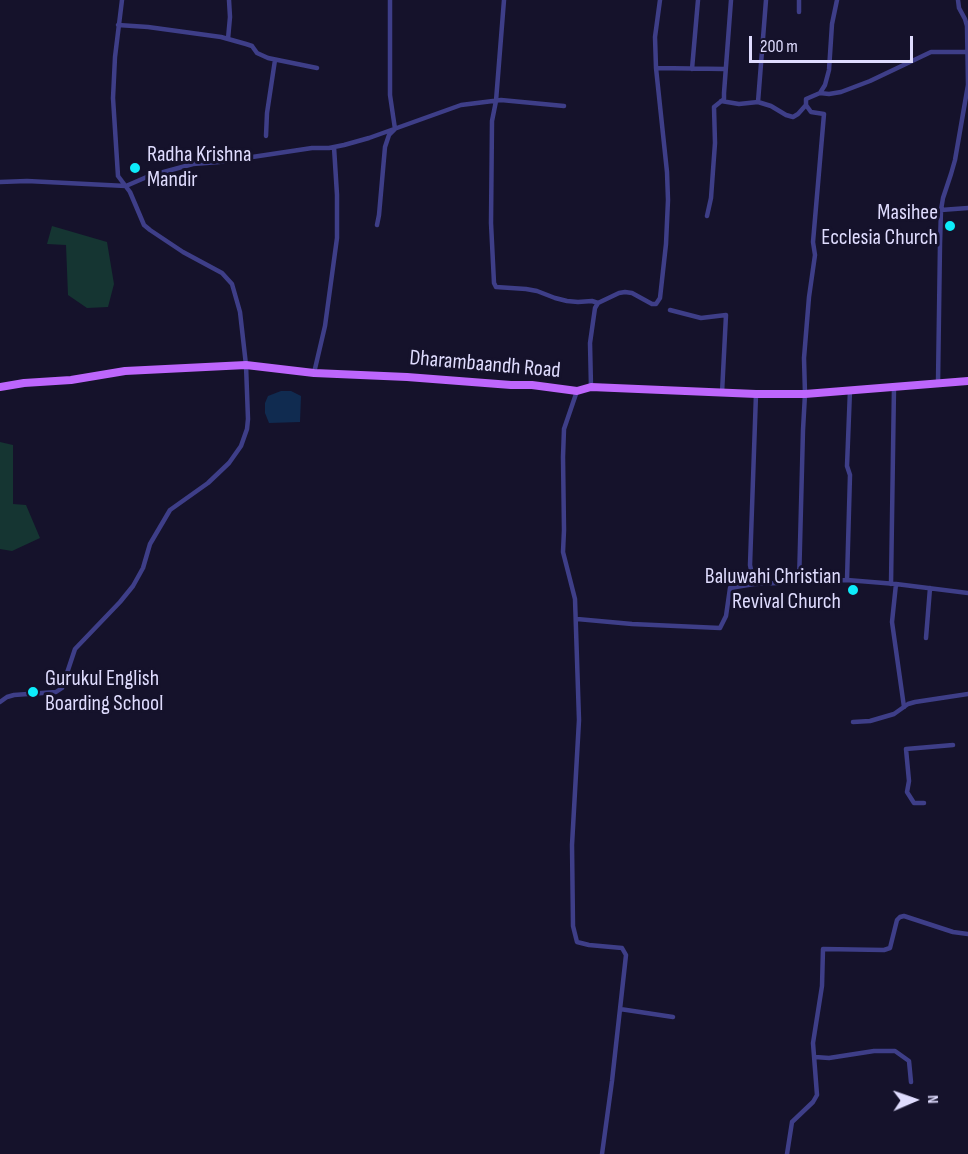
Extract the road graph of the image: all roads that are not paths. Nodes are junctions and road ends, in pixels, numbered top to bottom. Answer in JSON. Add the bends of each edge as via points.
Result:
{"nodes":[{"id":1,"x":122,"y":0,"type":"edge"},
{"id":2,"x":229,"y":0,"type":"edge"},
{"id":3,"x":390,"y":0,"type":"edge"},
{"id":4,"x":504,"y":0,"type":"edge"},
{"id":5,"x":660,"y":0,"type":"edge"},
{"id":6,"x":698,"y":0,"type":"edge"},
{"id":7,"x":731,"y":0,"type":"edge"},
{"id":8,"x":766,"y":0,"type":"edge"},
{"id":9,"x":799,"y":0,"type":"edge"},
{"id":10,"x":837,"y":0,"type":"edge"},
{"id":11,"x":958,"y":0,"type":"edge"},
{"id":12,"x":799,"y":12,"type":"dead end"},
{"id":13,"x":118,"y":25,"type":"junction"},
{"id":14,"x":228,"y":39,"type":"junction"},
{"id":15,"x":967,"y":52,"type":"edge"},
{"id":16,"x":275,"y":60,"type":"junction"},
{"id":17,"x":317,"y":68,"type":"dead end"},
{"id":18,"x":656,"y":68,"type":"junction"},
{"id":19,"x":692,"y":69,"type":"junction"},
{"id":20,"x":725,"y":69,"type":"junction"},
{"id":21,"x":820,"y":93,"type":"junction"},
{"id":22,"x":496,"y":101,"type":"junction"},
{"id":23,"x":721,"y":102,"type":"junction"},
{"id":24,"x":758,"y":102,"type":"junction"},
{"id":25,"x":564,"y":105,"type":"dead end"},
{"id":26,"x":806,"y":105,"type":"junction"},
{"id":27,"x":395,"y":129,"type":"junction"},
{"id":28,"x":266,"y":136,"type":"dead end"},
{"id":29,"x":334,"y":147,"type":"junction"},
{"id":30,"x":0,"y":182,"type":"edge"},
{"id":31,"x":126,"y":186,"type":"junction"},
{"id":32,"x":968,"y":208,"type":"edge"},
{"id":33,"x":941,"y":210,"type":"junction"},
{"id":34,"x":707,"y":216,"type":"dead end"},
{"id":35,"x":377,"y":225,"type":"dead end"},
{"id":36,"x":598,"y":303,"type":"junction"},
{"id":37,"x":670,"y":310,"type":"dead end"},
{"id":38,"x":246,"y":365,"type":"junction"},
{"id":39,"x":314,"y":373,"type":"junction"},
{"id":40,"x":968,"y":381,"type":"edge"},
{"id":41,"x":938,"y":384,"type":"junction"},
{"id":42,"x":0,"y":387,"type":"edge"},
{"id":43,"x":591,"y":387,"type":"junction"},
{"id":44,"x":894,"y":387,"type":"junction"},
{"id":45,"x":850,"y":390,"type":"junction"},
{"id":46,"x":577,"y":391,"type":"junction"},
{"id":47,"x":722,"y":393,"type":"junction"},
{"id":48,"x":756,"y":394,"type":"junction"},
{"id":49,"x":806,"y":394,"type":"junction"},
{"id":50,"x":847,"y":580,"type":"junction"},
{"id":51,"x":799,"y":583,"type":"junction"},
{"id":52,"x":754,"y":584,"type":"junction"},
{"id":53,"x":894,"y":584,"type":"junction"},
{"id":54,"x":930,"y":588,"type":"junction"},
{"id":55,"x":968,"y":593,"type":"edge"},
{"id":56,"x":577,"y":619,"type":"junction"},
{"id":57,"x":926,"y":638,"type":"dead end"},
{"id":58,"x":968,"y":694,"type":"edge"},
{"id":59,"x":0,"y":702,"type":"edge"},
{"id":60,"x":904,"y":707,"type":"junction"},
{"id":61,"x":853,"y":722,"type":"dead end"},
{"id":62,"x":953,"y":746,"type":"dead end"},
{"id":63,"x":924,"y":803,"type":"dead end"},
{"id":64,"x":968,"y":934,"type":"edge"},
{"id":65,"x":620,"y":1010,"type":"junction"},
{"id":66,"x":673,"y":1017,"type":"dead end"},
{"id":67,"x":815,"y":1057,"type":"junction"},
{"id":68,"x":911,"y":1082,"type":"dead end"},
{"id":69,"x":602,"y":1154,"type":"edge"},
{"id":70,"x":787,"y":1154,"type":"edge"}],
"edges":[{"from":1,"to":13,"type":"street"},
{"from":2,"to":14,"type":"street"},
{"from":3,"to":27,"type":"street","via":[[390,95]]},
{"from":4,"to":22,"type":"street"},
{"from":5,"to":18,"type":"street"},
{"from":6,"to":19,"type":"street"},
{"from":7,"to":20,"type":"street"},
{"from":8,"to":24,"type":"street"},
{"from":9,"to":12,"type":"street"},
{"from":10,"to":21,"type":"street","via":[[829,70]]},
{"from":11,"to":15,"type":"street","via":[[967,26]]},
{"from":13,"to":14,"type":"street"},
{"from":13,"to":31,"type":"street","via":[[113,98],[115,141],[118,176]]},
{"from":14,"to":16,"type":"street","via":[[252,46],[261,56]]},
{"from":15,"to":21,"type":"street","via":[[931,52],[841,92]]},
{"from":15,"to":33,"type":"street","via":[[968,85]]},
{"from":16,"to":17,"type":"street"},
{"from":16,"to":28,"type":"street"},
{"from":18,"to":19,"type":"street"},
{"from":18,"to":36,"type":"street","via":[[668,200],[660,298],[652,304],[625,292]]},
{"from":19,"to":20,"type":"street"},
{"from":20,"to":23,"type":"street"},
{"from":21,"to":26,"type":"street","via":[[807,99]]},
{"from":22,"to":25,"type":"street"},
{"from":22,"to":27,"type":"street","via":[[461,105]]},
{"from":22,"to":36,"type":"street","via":[[492,121],[490,223],[496,287]]},
{"from":23,"to":24,"type":"street"},
{"from":23,"to":34,"type":"street","via":[[714,107],[715,143]]},
{"from":24,"to":26,"type":"street","via":[[793,117]]},
{"from":26,"to":49,"type":"street","via":[[811,112],[824,114],[804,358]]},
{"from":27,"to":29,"type":"street"},
{"from":27,"to":35,"type":"street","via":[[385,147]]},
{"from":29,"to":31,"type":"street","via":[[193,164]]},
{"from":29,"to":39,"type":"street","via":[[337,238]]},
{"from":30,"to":31,"type":"street"},
{"from":31,"to":38,"type":"street","via":[[144,225],[222,273],[232,284],[240,312]]},
{"from":32,"to":33,"type":"street"},
{"from":33,"to":41,"type":"street"},
{"from":36,"to":43,"type":"street","via":[[590,343]]},
{"from":37,"to":47,"type":"street","via":[[700,318],[726,315]]},
{"from":38,"to":39,"type":"main road","name":"Dharambaandh Road"},
{"from":38,"to":42,"type":"main road","name":"Dharambaandh Road","via":[[125,371]]},
{"from":38,"to":59,"type":"street","via":[[247,429],[229,463],[170,510],[133,585],[75,649],[62,688],[56,692],[14,695]]},
{"from":39,"to":46,"type":"main road","name":"Dharambaandh Road"},
{"from":40,"to":41,"type":"main road","name":"Dharambaandh Road"},
{"from":41,"to":44,"type":"main road","name":"Dharambaandh Road"},
{"from":43,"to":46,"type":"main road","name":"Dharambaandh Road"},
{"from":43,"to":47,"type":"main road","name":"Dharambaandh Road"},
{"from":44,"to":45,"type":"main road","name":"Dharambaandh Road"},
{"from":44,"to":53,"type":"street"},
{"from":45,"to":49,"type":"main road","name":"Dharambaandh Road"},
{"from":45,"to":50,"type":"street"},
{"from":46,"to":56,"type":"street","via":[[564,429],[563,552]]},
{"from":47,"to":48,"type":"main road","name":"Dharambaandh Road"},
{"from":48,"to":49,"type":"main road","name":"Dharambaandh Road"},
{"from":48,"to":52,"type":"street","via":[[750,566]]},
{"from":49,"to":51,"type":"street"},
{"from":50,"to":51,"type":"street"},
{"from":50,"to":53,"type":"street"},
{"from":51,"to":52,"type":"street"},
{"from":52,"to":56,"type":"street","via":[[729,588],[726,616],[720,628]]},
{"from":53,"to":54,"type":"street"},
{"from":53,"to":60,"type":"street","via":[[892,622]]},
{"from":54,"to":55,"type":"street"},
{"from":54,"to":57,"type":"street"},
{"from":56,"to":65,"type":"street","via":[[574,936],[580,943],[622,948],[626,955]]},
{"from":58,"to":60,"type":"street"},
{"from":60,"to":61,"type":"street","via":[[894,714]]},
{"from":62,"to":63,"type":"street","via":[[906,749],[907,792],[914,803]]},
{"from":64,"to":67,"type":"street","via":[[904,916],[897,920],[890,948],[823,949],[813,1043]]},
{"from":65,"to":66,"type":"street"},
{"from":65,"to":69,"type":"street"},
{"from":67,"to":68,"type":"street","via":[[895,1051],[909,1060]]},
{"from":67,"to":70,"type":"street","via":[[817,1095],[792,1122]]}]}
